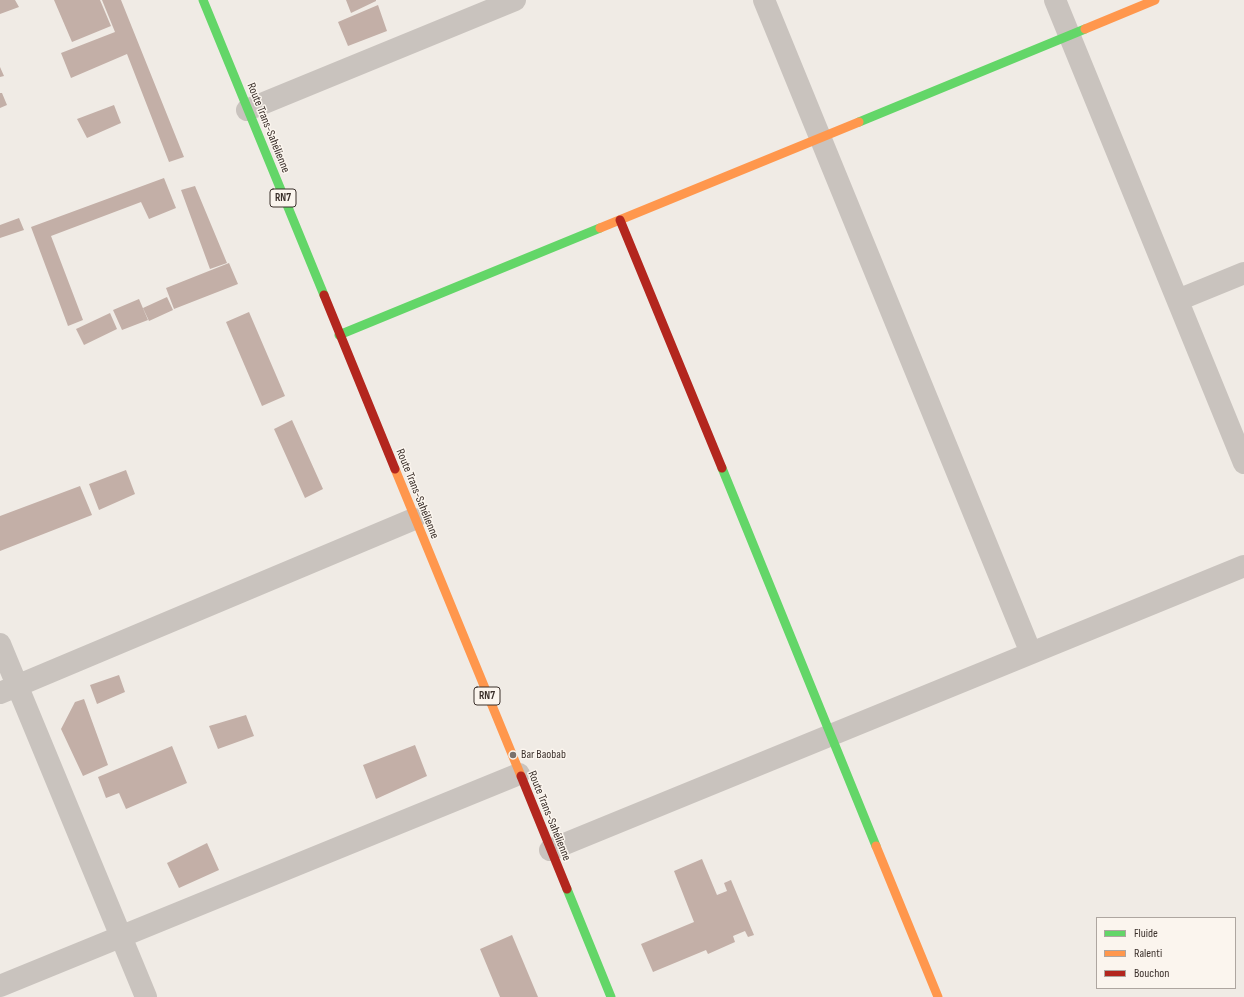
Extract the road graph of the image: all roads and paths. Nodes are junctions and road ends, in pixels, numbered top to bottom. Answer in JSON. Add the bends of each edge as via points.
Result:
{"nodes":[{"id":1,"x":203,"y":0,"type":"edge"},
{"id":2,"x":515,"y":0,"type":"edge"},
{"id":3,"x":764,"y":0,"type":"edge"},
{"id":4,"x":1055,"y":0,"type":"edge"},
{"id":5,"x":1155,"y":0,"type":"edge"},
{"id":6,"x":1069,"y":35,"type":"junction"},
{"id":7,"x":247,"y":110,"type":"junction"},
{"id":8,"x":820,"y":138,"type":"junction"},
{"id":9,"x":620,"y":220,"type":"junction"},
{"id":10,"x":1244,"y":273,"type":"edge"},
{"id":11,"x":1178,"y":300,"type":"junction"},
{"id":12,"x":339,"y":335,"type":"junction"},
{"id":13,"x":1244,"y":462,"type":"edge"},
{"id":14,"x":414,"y":519,"type":"junction"},
{"id":15,"x":1244,"y":566,"type":"edge"},
{"id":16,"x":0,"y":644,"type":"edge"},
{"id":17,"x":1031,"y":653,"type":"junction"},
{"id":18,"x":9,"y":690,"type":"edge"},
{"id":19,"x":831,"y":735,"type":"junction"},
{"id":20,"x":519,"y":774,"type":"junction"},
{"id":21,"x":550,"y":850,"type":"junction"},
{"id":22,"x":121,"y":936,"type":"junction"},
{"id":23,"x":0,"y":986,"type":"edge"},
{"id":24,"x":146,"y":997,"type":"edge"},
{"id":25,"x":611,"y":997,"type":"edge"},
{"id":26,"x":938,"y":997,"type":"edge"}],
"edges":[{"from":1,"to":7,"type":"main road","name":"Route Trans-Sahélienne","number":"RN7"},
{"from":2,"to":7,"type":"street"},
{"from":3,"to":8,"type":"street"},
{"from":4,"to":6,"type":"street"},
{"from":5,"to":6,"type":"main road"},
{"from":6,"to":8,"type":"main road"},
{"from":6,"to":11,"type":"street"},
{"from":7,"to":12,"type":"main road","name":"Route Trans-Sahélienne","number":"RN7"},
{"from":8,"to":9,"type":"main road"},
{"from":8,"to":17,"type":"street"},
{"from":9,"to":12,"type":"main road"},
{"from":9,"to":19,"type":"main road"},
{"from":10,"to":11,"type":"street"},
{"from":11,"to":13,"type":"street"},
{"from":12,"to":14,"type":"main road","name":"Route Trans-Sahélienne","number":"RN7"},
{"from":14,"to":18,"type":"street"},
{"from":14,"to":20,"type":"main road","name":"Route Trans-Sahélienne","number":"RN7"},
{"from":15,"to":17,"type":"street"},
{"from":16,"to":18,"type":"street"},
{"from":17,"to":19,"type":"street"},
{"from":18,"to":22,"type":"street"},
{"from":19,"to":21,"type":"street"},
{"from":19,"to":26,"type":"main road"},
{"from":20,"to":21,"type":"main road","name":"Route Trans-Sahélienne","number":"RN7"},
{"from":20,"to":22,"type":"street"},
{"from":21,"to":25,"type":"main road","name":"Route Trans-Sahélienne","number":"RN7"},
{"from":22,"to":23,"type":"street"},
{"from":22,"to":24,"type":"street"}]}
